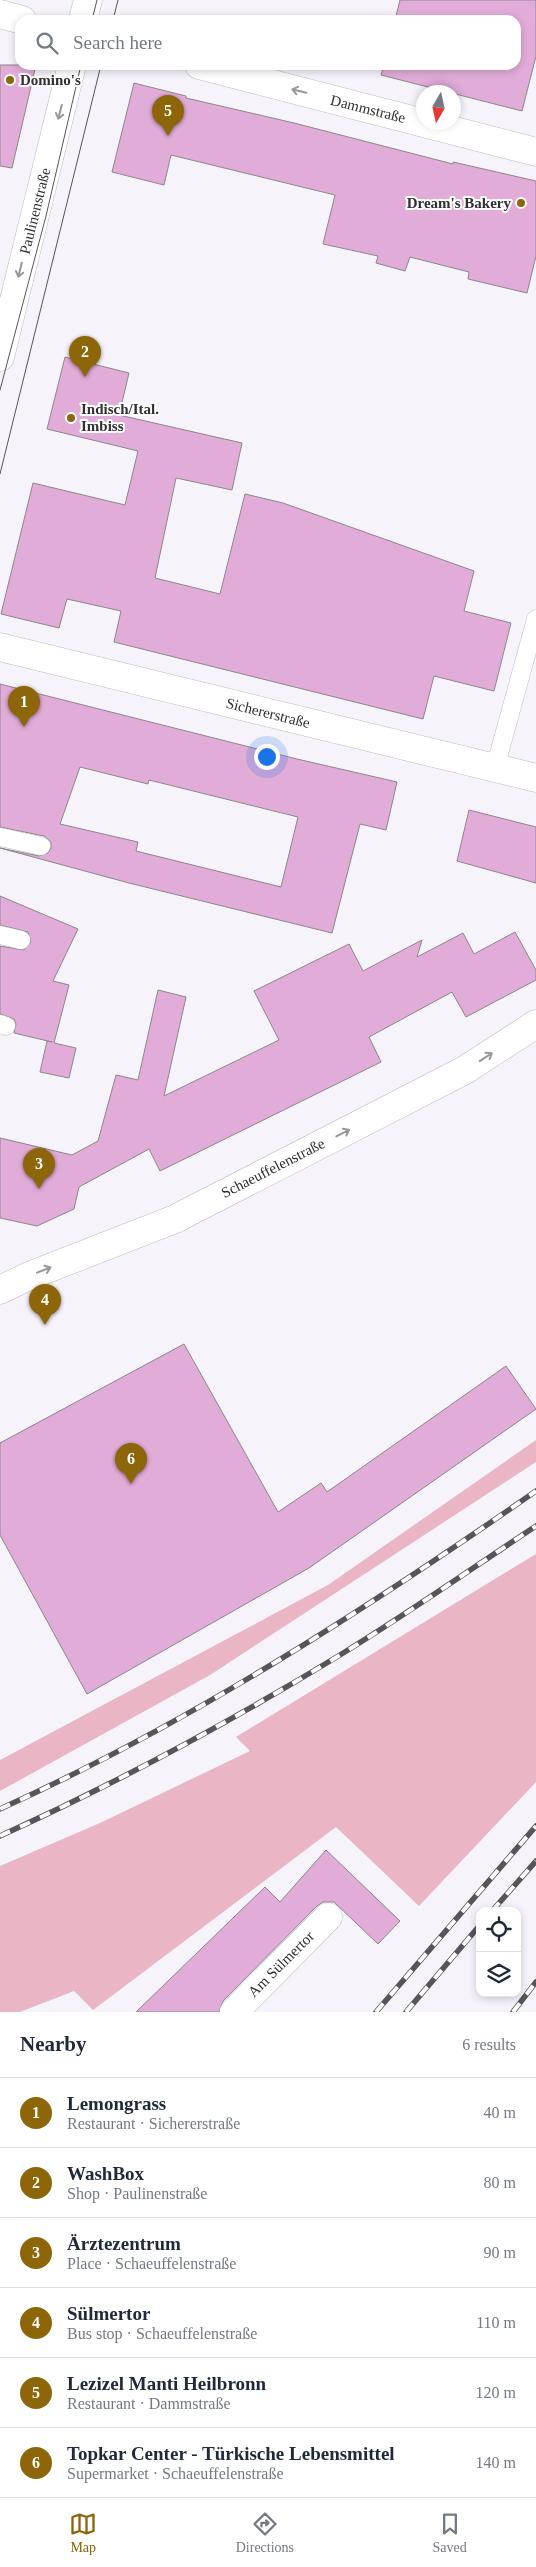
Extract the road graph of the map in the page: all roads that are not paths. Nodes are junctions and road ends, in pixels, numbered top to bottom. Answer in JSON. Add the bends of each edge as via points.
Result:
{"nodes":[{"id":1,"x":88,"y":0,"type":"edge"},
{"id":2,"x":0,"y":14,"type":"edge"},
{"id":3,"x":85,"y":15,"type":"edge"},
{"id":4,"x":15,"y":18,"type":"edge"},
{"id":5,"x":71,"y":70,"type":"edge"},
{"id":6,"x":218,"y":70,"type":"edge"},
{"id":7,"x":536,"y":152,"type":"edge"},
{"id":8,"x":6,"y":299,"type":"edge"},
{"id":9,"x":0,"y":358,"type":"edge"},
{"id":10,"x":536,"y":619,"type":"edge"},
{"id":11,"x":0,"y":647,"type":"edge"},
{"id":12,"x":495,"y":768,"type":"junction"},
{"id":13,"x":536,"y":778,"type":"edge"},
{"id":14,"x":0,"y":837,"type":"edge"},
{"id":15,"x":41,"y":846,"type":"dead end"},
{"id":16,"x":0,"y":935,"type":"edge"},
{"id":17,"x":21,"y":940,"type":"dead end"},
{"id":18,"x":536,"y":1024,"type":"edge"},
{"id":19,"x":0,"y":1290,"type":"edge"},
{"id":20,"x":328,"y":1917,"type":"dead end"},
{"id":21,"x":234,"y":2012,"type":"edge"}],
"edges":[{"from":1,"to":3,"type":"street"},
{"from":2,"to":4,"type":"street"},
{"from":5,"to":8,"type":"street","name":"Paulinenstraße","one_way":true},
{"from":7,"to":6,"type":"street","name":"Dammstraße","one_way":true},
{"from":8,"to":9,"type":"street","name":"Paulinenstraße"},
{"from":10,"to":12,"type":"lane"},
{"from":11,"to":12,"type":"street","name":"Sichererstraße"},
{"from":12,"to":13,"type":"street","name":"Sichererstraße"},
{"from":14,"to":15,"type":"lane"},
{"from":16,"to":17,"type":"lane"},
{"from":19,"to":18,"type":"street","name":"Schaeuffelenstraße","one_way":true,"via":[[175,1219],[465,1070]]},
{"from":20,"to":21,"type":"street","name":"Am Sülmertor"}]}
